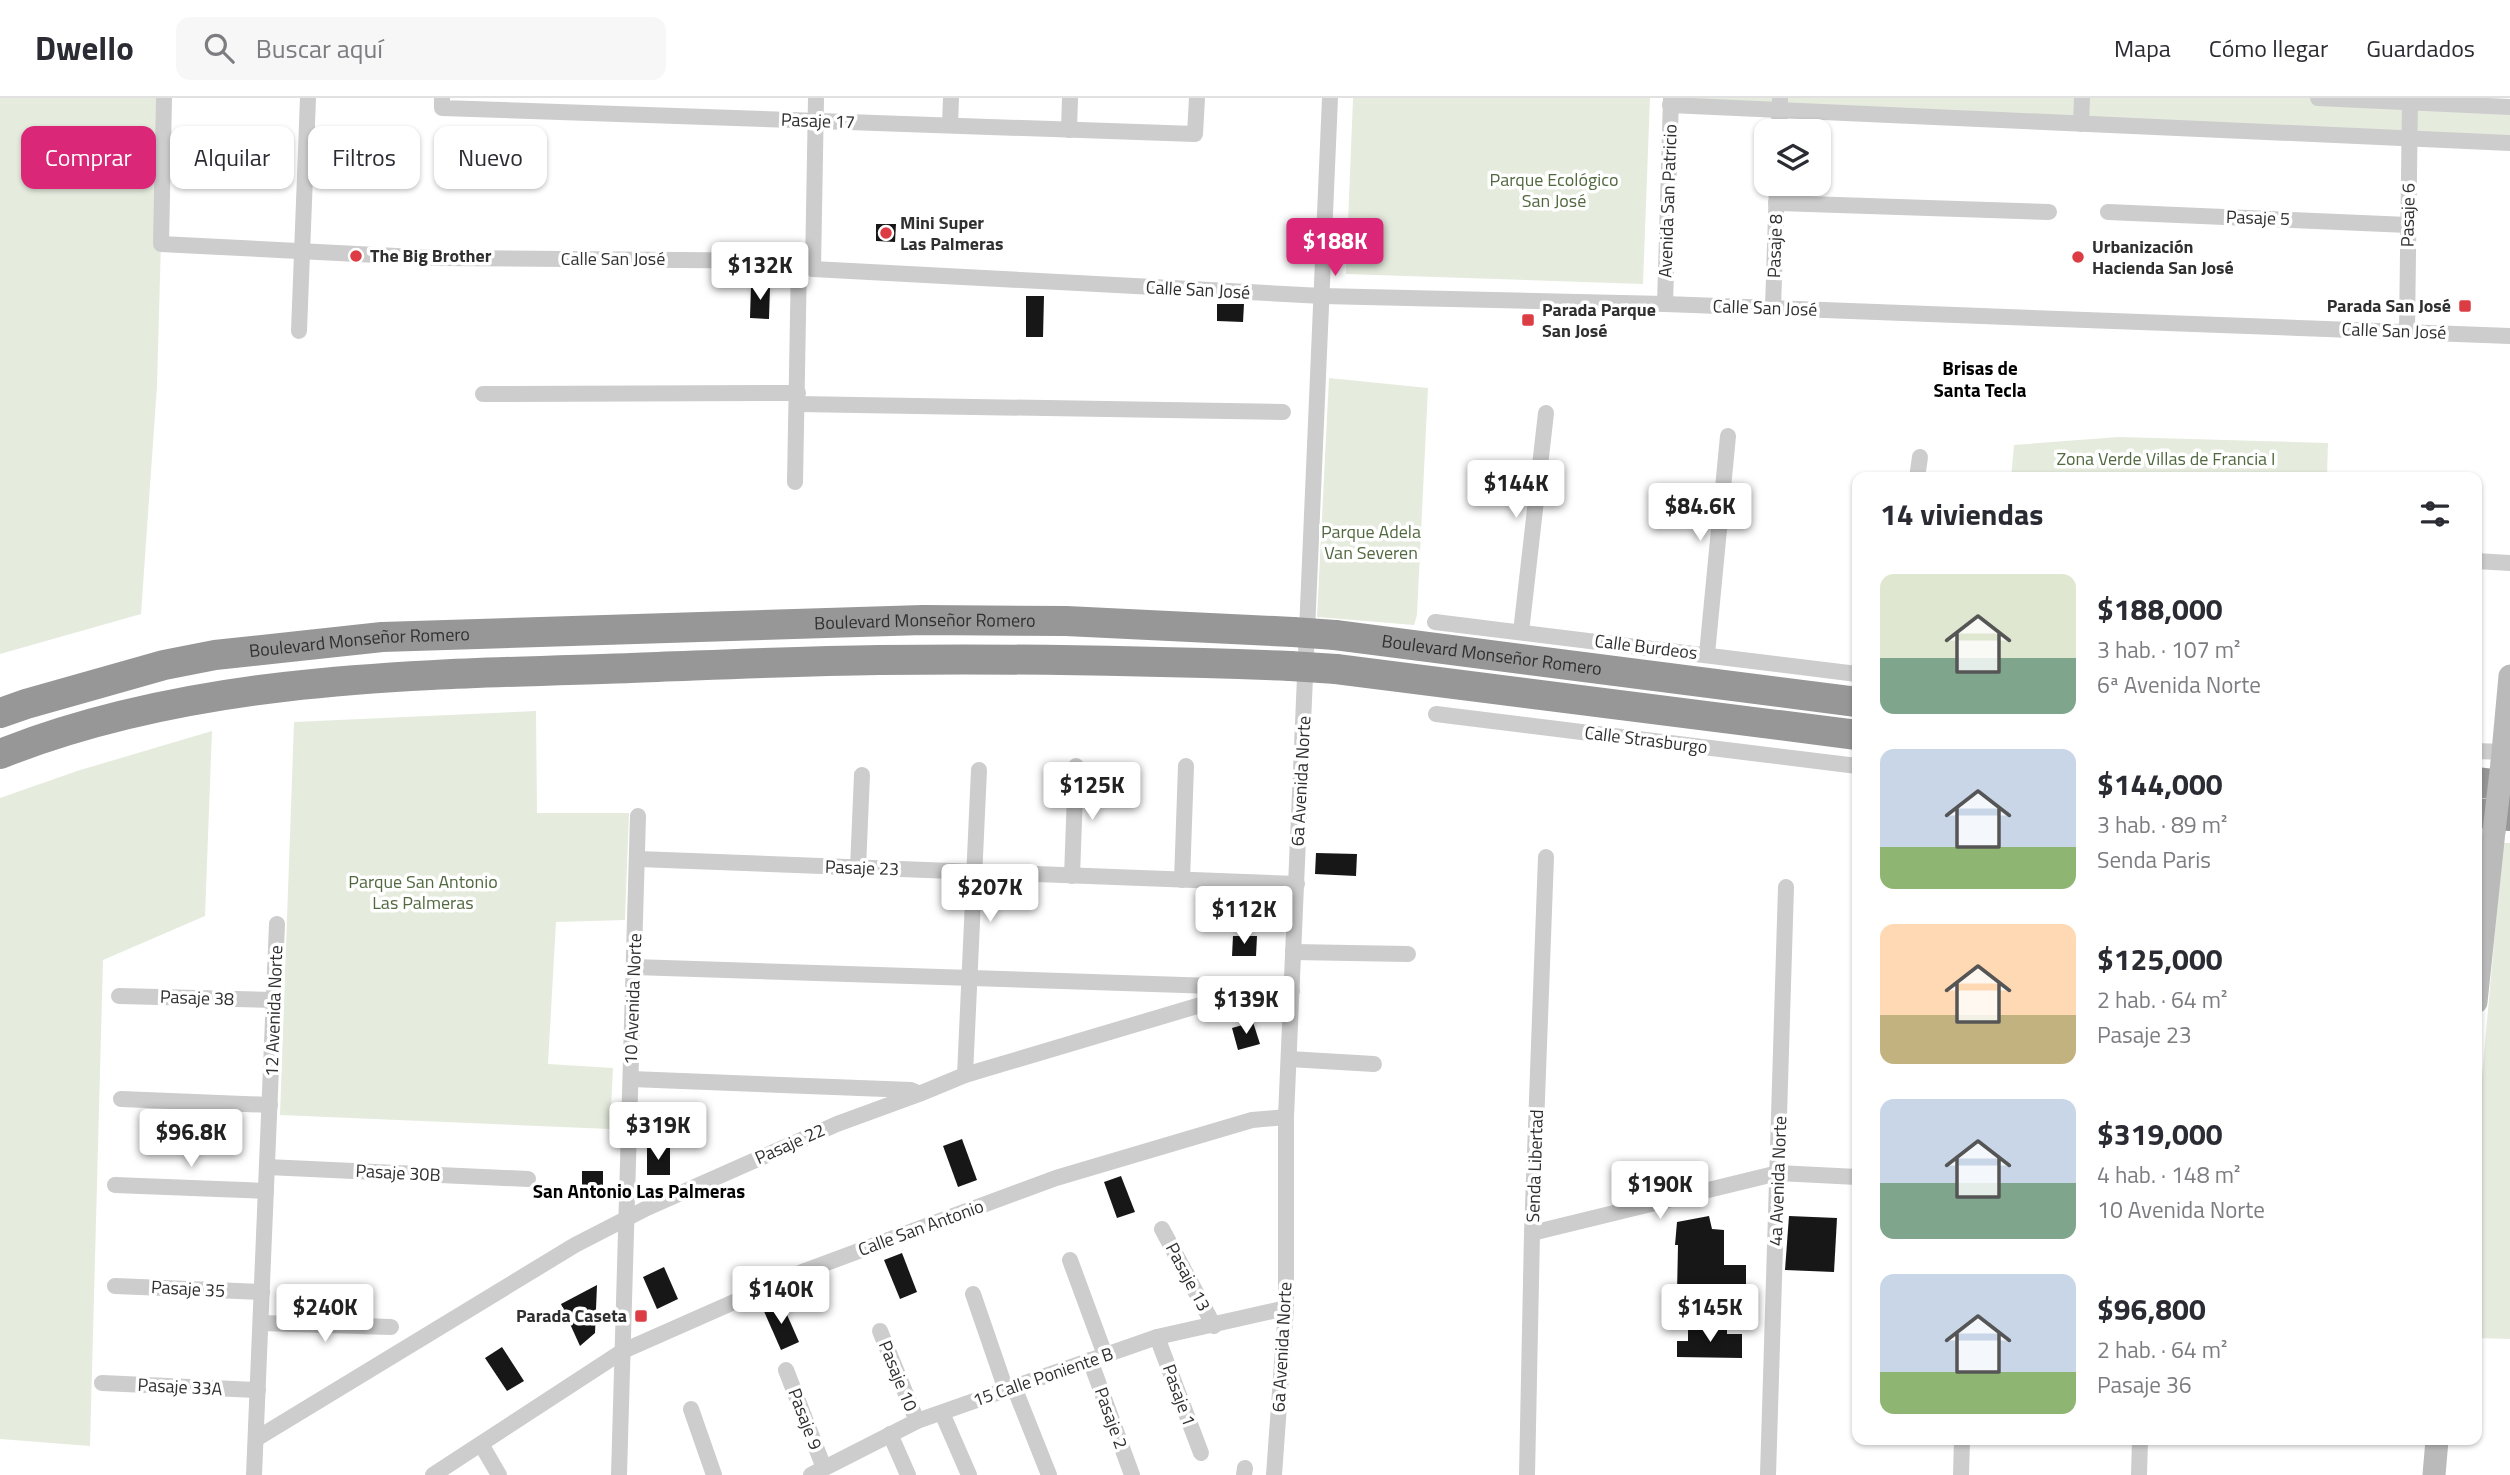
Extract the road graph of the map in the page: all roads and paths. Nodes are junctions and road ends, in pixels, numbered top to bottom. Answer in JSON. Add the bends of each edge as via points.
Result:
{"nodes":[{"id":1,"x":164,"y":98,"type":"edge"},
{"id":2,"x":308,"y":98,"type":"edge"},
{"id":3,"x":685,"y":98,"type":"edge"},
{"id":4,"x":816,"y":98,"type":"edge"},
{"id":5,"x":951,"y":98,"type":"edge"},
{"id":6,"x":1070,"y":98,"type":"edge"},
{"id":7,"x":1197,"y":98,"type":"edge"},
{"id":8,"x":1330,"y":98,"type":"edge"},
{"id":9,"x":2082,"y":98,"type":"edge"},
{"id":10,"x":2318,"y":98,"type":"edge"},
{"id":11,"x":2410,"y":100,"type":"edge"},
{"id":12,"x":1670,"y":102,"type":"edge"},
{"id":13,"x":442,"y":103,"type":"edge"},
{"id":14,"x":1780,"y":104,"type":"edge"},
{"id":15,"x":560,"y":105,"type":"edge"},
{"id":16,"x":2510,"y":107,"type":"edge"},
{"id":17,"x":685,"y":116,"type":"junction"},
{"id":18,"x":814,"y":121,"type":"junction"},
{"id":19,"x":2081,"y":124,"type":"junction"},
{"id":20,"x":950,"y":125,"type":"junction"},
{"id":21,"x":1069,"y":130,"type":"junction"},
{"id":22,"x":2409,"y":138,"type":"junction"},
{"id":23,"x":2510,"y":143,"type":"edge"},
{"id":24,"x":1776,"y":196,"type":"edge"},
{"id":25,"x":1776,"y":203,"type":"junction"},
{"id":26,"x":2049,"y":212,"type":"dead end"},
{"id":27,"x":2108,"y":212,"type":"dead end"},
{"id":28,"x":2408,"y":225,"type":"junction"},
{"id":29,"x":301,"y":251,"type":"junction"},
{"id":30,"x":806,"y":265,"type":"junction"},
{"id":31,"x":1322,"y":296,"type":"junction"},
{"id":32,"x":1665,"y":304,"type":"junction"},
{"id":33,"x":1773,"y":308,"type":"junction"},
{"id":34,"x":299,"y":331,"type":"dead end"},
{"id":35,"x":2407,"y":331,"type":"junction"},
{"id":36,"x":2510,"y":336,"type":"edge"},
{"id":37,"x":483,"y":394,"type":"dead end"},
{"id":38,"x":798,"y":398,"type":"junction"},
{"id":39,"x":1283,"y":412,"type":"dead end"},
{"id":40,"x":1546,"y":412,"type":"dead end"},
{"id":41,"x":1728,"y":436,"type":"dead end"},
{"id":42,"x":1920,"y":457,"type":"dead end"},
{"id":43,"x":1918,"y":472,"type":"edge"},
{"id":44,"x":795,"y":482,"type":"dead end"},
{"id":45,"x":2482,"y":561,"type":"edge"},
{"id":46,"x":2510,"y":563,"type":"edge"},
{"id":47,"x":1435,"y":622,"type":"dead end"},
{"id":48,"x":1521,"y":632,"type":"junction"},
{"id":49,"x":1707,"y":654,"type":"junction"},
{"id":50,"x":1852,"y":673,"type":"edge"},
{"id":51,"x":2510,"y":676,"type":"edge"},
{"id":52,"x":1852,"y":701,"type":"edge"},
{"id":53,"x":0,"y":713,"type":"edge"},
{"id":54,"x":1436,"y":714,"type":"dead end"},
{"id":55,"x":1852,"y":734,"type":"edge"},
{"id":56,"x":0,"y":754,"type":"edge"},
{"id":57,"x":2482,"y":754,"type":"edge"},
{"id":58,"x":1852,"y":765,"type":"edge"},
{"id":59,"x":1076,"y":766,"type":"dead end"},
{"id":60,"x":1186,"y":766,"type":"dead end"},
{"id":61,"x":2505,"y":767,"type":"edge"},
{"id":62,"x":979,"y":770,"type":"dead end"},
{"id":63,"x":862,"y":775,"type":"dead end"},
{"id":64,"x":2482,"y":779,"type":"edge"},
{"id":65,"x":638,"y":816,"type":"dead end"},
{"id":66,"x":2490,"y":829,"type":"edge"},
{"id":67,"x":1546,"y":857,"type":"dead end"},
{"id":68,"x":638,"y":859,"type":"junction"},
{"id":69,"x":858,"y":868,"type":"junction"},
{"id":70,"x":973,"y":873,"type":"junction"},
{"id":71,"x":1072,"y":876,"type":"junction"},
{"id":72,"x":1182,"y":880,"type":"junction"},
{"id":73,"x":1297,"y":884,"type":"junction"},
{"id":74,"x":1786,"y":887,"type":"dead end"},
{"id":75,"x":277,"y":924,"type":"dead end"},
{"id":76,"x":2482,"y":928,"type":"edge"},
{"id":77,"x":1293,"y":952,"type":"junction"},
{"id":78,"x":1408,"y":954,"type":"dead end"},
{"id":79,"x":634,"y":967,"type":"junction"},
{"id":80,"x":970,"y":978,"type":"junction"},
{"id":81,"x":1261,"y":987,"type":"junction"},
{"id":82,"x":1292,"y":991,"type":"junction"},
{"id":83,"x":119,"y":996,"type":"dead end"},
{"id":84,"x":274,"y":1000,"type":"junction"},
{"id":85,"x":1289,"y":1059,"type":"junction"},
{"id":86,"x":1374,"y":1063,"type":"dead end"},
{"id":87,"x":965,"y":1075,"type":"junction"},
{"id":88,"x":631,"y":1079,"type":"junction"},
{"id":89,"x":919,"y":1094,"type":"junction"},
{"id":90,"x":121,"y":1099,"type":"dead end"},
{"id":91,"x":270,"y":1105,"type":"junction"},
{"id":92,"x":1286,"y":1117,"type":"junction"},
{"id":93,"x":267,"y":1167,"type":"junction"},
{"id":94,"x":1778,"y":1173,"type":"junction"},
{"id":95,"x":1852,"y":1177,"type":"edge"},
{"id":96,"x":528,"y":1179,"type":"dead end"},
{"id":97,"x":115,"y":1185,"type":"dead end"},
{"id":98,"x":266,"y":1191,"type":"junction"},
{"id":99,"x":626,"y":1220,"type":"junction"},
{"id":100,"x":1162,"y":1228,"type":"dead end"},
{"id":101,"x":1532,"y":1233,"type":"junction"},
{"id":102,"x":1070,"y":1259,"type":"dead end"},
{"id":103,"x":115,"y":1286,"type":"dead end"},
{"id":104,"x":262,"y":1292,"type":"junction"},
{"id":105,"x":973,"y":1294,"type":"dead end"},
{"id":106,"x":1286,"y":1308,"type":"junction"},
{"id":107,"x":261,"y":1323,"type":"junction"},
{"id":108,"x":1214,"y":1326,"type":"junction"},
{"id":109,"x":391,"y":1327,"type":"dead end"},
{"id":110,"x":880,"y":1331,"type":"dead end"},
{"id":111,"x":1157,"y":1337,"type":"junction"},
{"id":112,"x":623,"y":1351,"type":"junction"},
{"id":113,"x":1097,"y":1358,"type":"junction"},
{"id":114,"x":786,"y":1370,"type":"dead end"},
{"id":115,"x":102,"y":1383,"type":"dead end"},
{"id":116,"x":1010,"y":1388,"type":"junction"},
{"id":117,"x":258,"y":1390,"type":"junction"},
{"id":118,"x":691,"y":1409,"type":"dead end"},
{"id":119,"x":942,"y":1413,"type":"junction"},
{"id":120,"x":916,"y":1421,"type":"junction"},
{"id":121,"x":890,"y":1434,"type":"junction"},
{"id":122,"x":256,"y":1439,"type":"junction"},
{"id":123,"x":481,"y":1444,"type":"junction"},
{"id":124,"x":1962,"y":1445,"type":"edge"},
{"id":125,"x":2140,"y":1445,"type":"edge"},
{"id":126,"x":2437,"y":1445,"type":"edge"},
{"id":127,"x":1201,"y":1453,"type":"dead end"},
{"id":128,"x":817,"y":1472,"type":"edge"},
{"id":129,"x":254,"y":1475,"type":"edge"},
{"id":130,"x":433,"y":1475,"type":"edge"},
{"id":131,"x":499,"y":1475,"type":"edge"},
{"id":132,"x":620,"y":1475,"type":"edge"},
{"id":133,"x":714,"y":1475,"type":"edge"},
{"id":134,"x":908,"y":1475,"type":"edge"},
{"id":135,"x":969,"y":1475,"type":"edge"},
{"id":136,"x":1049,"y":1475,"type":"edge"},
{"id":137,"x":1132,"y":1475,"type":"edge"},
{"id":138,"x":1274,"y":1475,"type":"edge"},
{"id":139,"x":1527,"y":1475,"type":"edge"},
{"id":140,"x":1768,"y":1475,"type":"edge"},
{"id":141,"x":1961,"y":1475,"type":"edge"},
{"id":142,"x":2139,"y":1475,"type":"edge"},
{"id":143,"x":2434,"y":1475,"type":"edge"}],
"edges":[{"from":1,"to":29,"type":"street","name":"Calle San José","via":[[161,244]]},
{"from":2,"to":29,"type":"street"},
{"from":3,"to":17,"type":"street"},
{"from":4,"to":18,"type":"street"},
{"from":5,"to":20,"type":"street"},
{"from":6,"to":21,"type":"street"},
{"from":7,"to":21,"type":"street","name":"Pasaje 17","via":[[1195,134]]},
{"from":8,"to":31,"type":"street","name":"6a Avenida Norte"},
{"from":9,"to":19,"type":"street"},
{"from":10,"to":11,"type":"street"},
{"from":11,"to":16,"type":"street"},
{"from":11,"to":22,"type":"street","name":"Pasaje 6"},
{"from":12,"to":14,"type":"street"},
{"from":12,"to":32,"type":"street","name":"Avenida San Patricio"},
{"from":13,"to":15,"type":"street","name":"Pasaje 17"},
{"from":14,"to":19,"type":"street"},
{"from":15,"to":17,"type":"street","name":"Pasaje 17"},
{"from":17,"to":18,"type":"street","name":"Pasaje 17"},
{"from":18,"to":20,"type":"street","name":"Pasaje 17"},
{"from":18,"to":30,"type":"street"},
{"from":19,"to":22,"type":"street"},
{"from":20,"to":21,"type":"street","name":"Pasaje 17"},
{"from":22,"to":23,"type":"street"},
{"from":22,"to":28,"type":"street","name":"Pasaje 6"},
{"from":24,"to":25,"type":"street","name":"Pasaje 8"},
{"from":25,"to":26,"type":"street"},
{"from":25,"to":33,"type":"street","name":"Pasaje 8"},
{"from":27,"to":28,"type":"street","name":"Pasaje 5"},
{"from":28,"to":35,"type":"street","name":"Pasaje 6"},
{"from":29,"to":30,"type":"street","name":"Calle San José"},
{"from":29,"to":34,"type":"street"},
{"from":30,"to":31,"type":"street","name":"Calle San José"},
{"from":30,"to":38,"type":"street"},
{"from":31,"to":32,"type":"street","name":"Calle San José"},
{"from":31,"to":73,"type":"street","name":"6a Avenida Norte"},
{"from":32,"to":33,"type":"street","name":"Calle San José"},
{"from":33,"to":35,"type":"street","name":"Calle San José"},
{"from":35,"to":36,"type":"street","name":"Calle San José"},
{"from":37,"to":38,"type":"street"},
{"from":38,"to":39,"type":"street"},
{"from":38,"to":44,"type":"street"},
{"from":40,"to":48,"type":"street"},
{"from":41,"to":49,"type":"street"},
{"from":42,"to":43,"type":"street"},
{"from":45,"to":46,"type":"street"},
{"from":47,"to":48,"type":"street","name":"Calle Burdeos"},
{"from":48,"to":49,"type":"street","name":"Calle Burdeos"},
{"from":49,"to":50,"type":"street","name":"Calle Burdeos"},
{"from":51,"to":61,"type":"street"},
{"from":52,"to":53,"type":"highway","name":"Boulevard Monseñor Romero","bridge":true,"via":[[1335,635],[1066,621],[922,620],[382,637],[303,644],[176,662]]},
{"from":54,"to":58,"type":"street","name":"Calle Strasburgo"},
{"from":55,"to":56,"type":"highway","name":"Boulevard Monseñor Romero","bridge":true,"via":[[1336,669],[1121,661],[877,660],[385,677],[273,688],[170,704]]},
{"from":57,"to":61,"type":"street"},
{"from":59,"to":71,"type":"street"},
{"from":60,"to":72,"type":"street"},
{"from":61,"to":64,"type":"highway"},
{"from":61,"to":66,"type":"street","bridge":true},
{"from":62,"to":70,"type":"street"},
{"from":63,"to":69,"type":"street"},
{"from":65,"to":68,"type":"street","name":"10 Avenida Norte"},
{"from":66,"to":76,"type":"street"},
{"from":67,"to":101,"type":"street","name":"Senda Libertad"},
{"from":68,"to":69,"type":"street","name":"Pasaje 23"},
{"from":68,"to":79,"type":"street","name":"10 Avenida Norte"},
{"from":69,"to":70,"type":"street","name":"Pasaje 23"},
{"from":70,"to":71,"type":"street","name":"Pasaje 23"},
{"from":70,"to":80,"type":"street"},
{"from":71,"to":72,"type":"street","name":"Pasaje 23"},
{"from":72,"to":73,"type":"street","name":"Pasaje 23"},
{"from":73,"to":77,"type":"street","name":"6a Avenida Norte"},
{"from":74,"to":94,"type":"street","name":"4a Avenida Norte"},
{"from":75,"to":84,"type":"street","name":"12 Avenida Norte"},
{"from":77,"to":78,"type":"street"},
{"from":77,"to":82,"type":"street","name":"6a Avenida Norte"},
{"from":79,"to":80,"type":"street"},
{"from":79,"to":88,"type":"street","name":"10 Avenida Norte"},
{"from":80,"to":81,"type":"street"},
{"from":80,"to":87,"type":"street"},
{"from":81,"to":82,"type":"street","name":"Pasaje 22"},
{"from":81,"to":87,"type":"street","name":"Pasaje 22"},
{"from":82,"to":85,"type":"street","name":"6a Avenida Norte"},
{"from":83,"to":84,"type":"street","name":"Pasaje 38"},
{"from":84,"to":91,"type":"street","name":"12 Avenida Norte"},
{"from":85,"to":86,"type":"street"},
{"from":85,"to":92,"type":"street","name":"6a Avenida Norte"},
{"from":87,"to":89,"type":"street","name":"Pasaje 22"},
{"from":88,"to":89,"type":"street","via":[[911,1090]]},
{"from":88,"to":99,"type":"street","name":"10 Avenida Norte"},
{"from":89,"to":99,"type":"street","name":"Pasaje 22","via":[[836,1124]]},
{"from":90,"to":91,"type":"street"},
{"from":91,"to":93,"type":"street","name":"12 Avenida Norte"},
{"from":92,"to":106,"type":"street","name":"6a Avenida Norte"},
{"from":92,"to":112,"type":"street","name":"Calle San Antonio","via":[[1252,1120],[1056,1178],[802,1272]]},
{"from":93,"to":96,"type":"street","name":"Pasaje 30B"},
{"from":93,"to":98,"type":"street","name":"12 Avenida Norte"},
{"from":94,"to":95,"type":"street"},
{"from":94,"to":101,"type":"street"},
{"from":94,"to":140,"type":"street","name":"4a Avenida Norte"},
{"from":97,"to":98,"type":"street"},
{"from":98,"to":104,"type":"street","name":"12 Avenida Norte"},
{"from":99,"to":112,"type":"street","name":"10 Avenida Norte"},
{"from":99,"to":122,"type":"street","name":"Pasaje 22","via":[[575,1245]]},
{"from":100,"to":108,"type":"street","name":"Pasaje 13"},
{"from":101,"to":139,"type":"street","name":"Senda Libertad"},
{"from":102,"to":113,"type":"street","name":"Pasaje 2"},
{"from":103,"to":104,"type":"street","name":"Pasaje 35"},
{"from":104,"to":107,"type":"street","name":"12 Avenida Norte"},
{"from":105,"to":116,"type":"street"},
{"from":106,"to":108,"type":"street","name":"15 Calle Poniente B"},
{"from":106,"to":138,"type":"street","name":"6a Avenida Norte"},
{"from":107,"to":109,"type":"street"},
{"from":107,"to":117,"type":"street","name":"12 Avenida Norte"},
{"from":108,"to":111,"type":"street","name":"15 Calle Poniente B"},
{"from":110,"to":120,"type":"street","name":"Pasaje 10"},
{"from":111,"to":113,"type":"street","name":"15 Calle Poniente B"},
{"from":111,"to":127,"type":"street","name":"Pasaje 1"},
{"from":112,"to":123,"type":"street","name":"Calle San Antonio"},
{"from":112,"to":132,"type":"street","name":"10 Avenida Norte"},
{"from":113,"to":116,"type":"street","name":"15 Calle Poniente B"},
{"from":113,"to":137,"type":"street","name":"Pasaje 2"},
{"from":114,"to":128,"type":"street","name":"Pasaje 9"},
{"from":115,"to":117,"type":"street","name":"Pasaje 33A"},
{"from":116,"to":119,"type":"street","name":"15 Calle Poniente B"},
{"from":116,"to":136,"type":"street"},
{"from":117,"to":122,"type":"street","name":"12 Avenida Norte"},
{"from":118,"to":133,"type":"street"},
{"from":119,"to":120,"type":"street","name":"15 Calle Poniente B"},
{"from":119,"to":135,"type":"street"},
{"from":120,"to":121,"type":"street","name":"15 Calle Poniente B"},
{"from":121,"to":128,"type":"street","name":"15 Calle Poniente B"},
{"from":121,"to":134,"type":"street"},
{"from":122,"to":129,"type":"street","name":"12 Avenida Norte"},
{"from":123,"to":130,"type":"street","name":"Calle San Antonio"},
{"from":123,"to":131,"type":"street"},
{"from":124,"to":141,"type":"street"},
{"from":125,"to":142,"type":"street"},
{"from":126,"to":143,"type":"street"}]}
